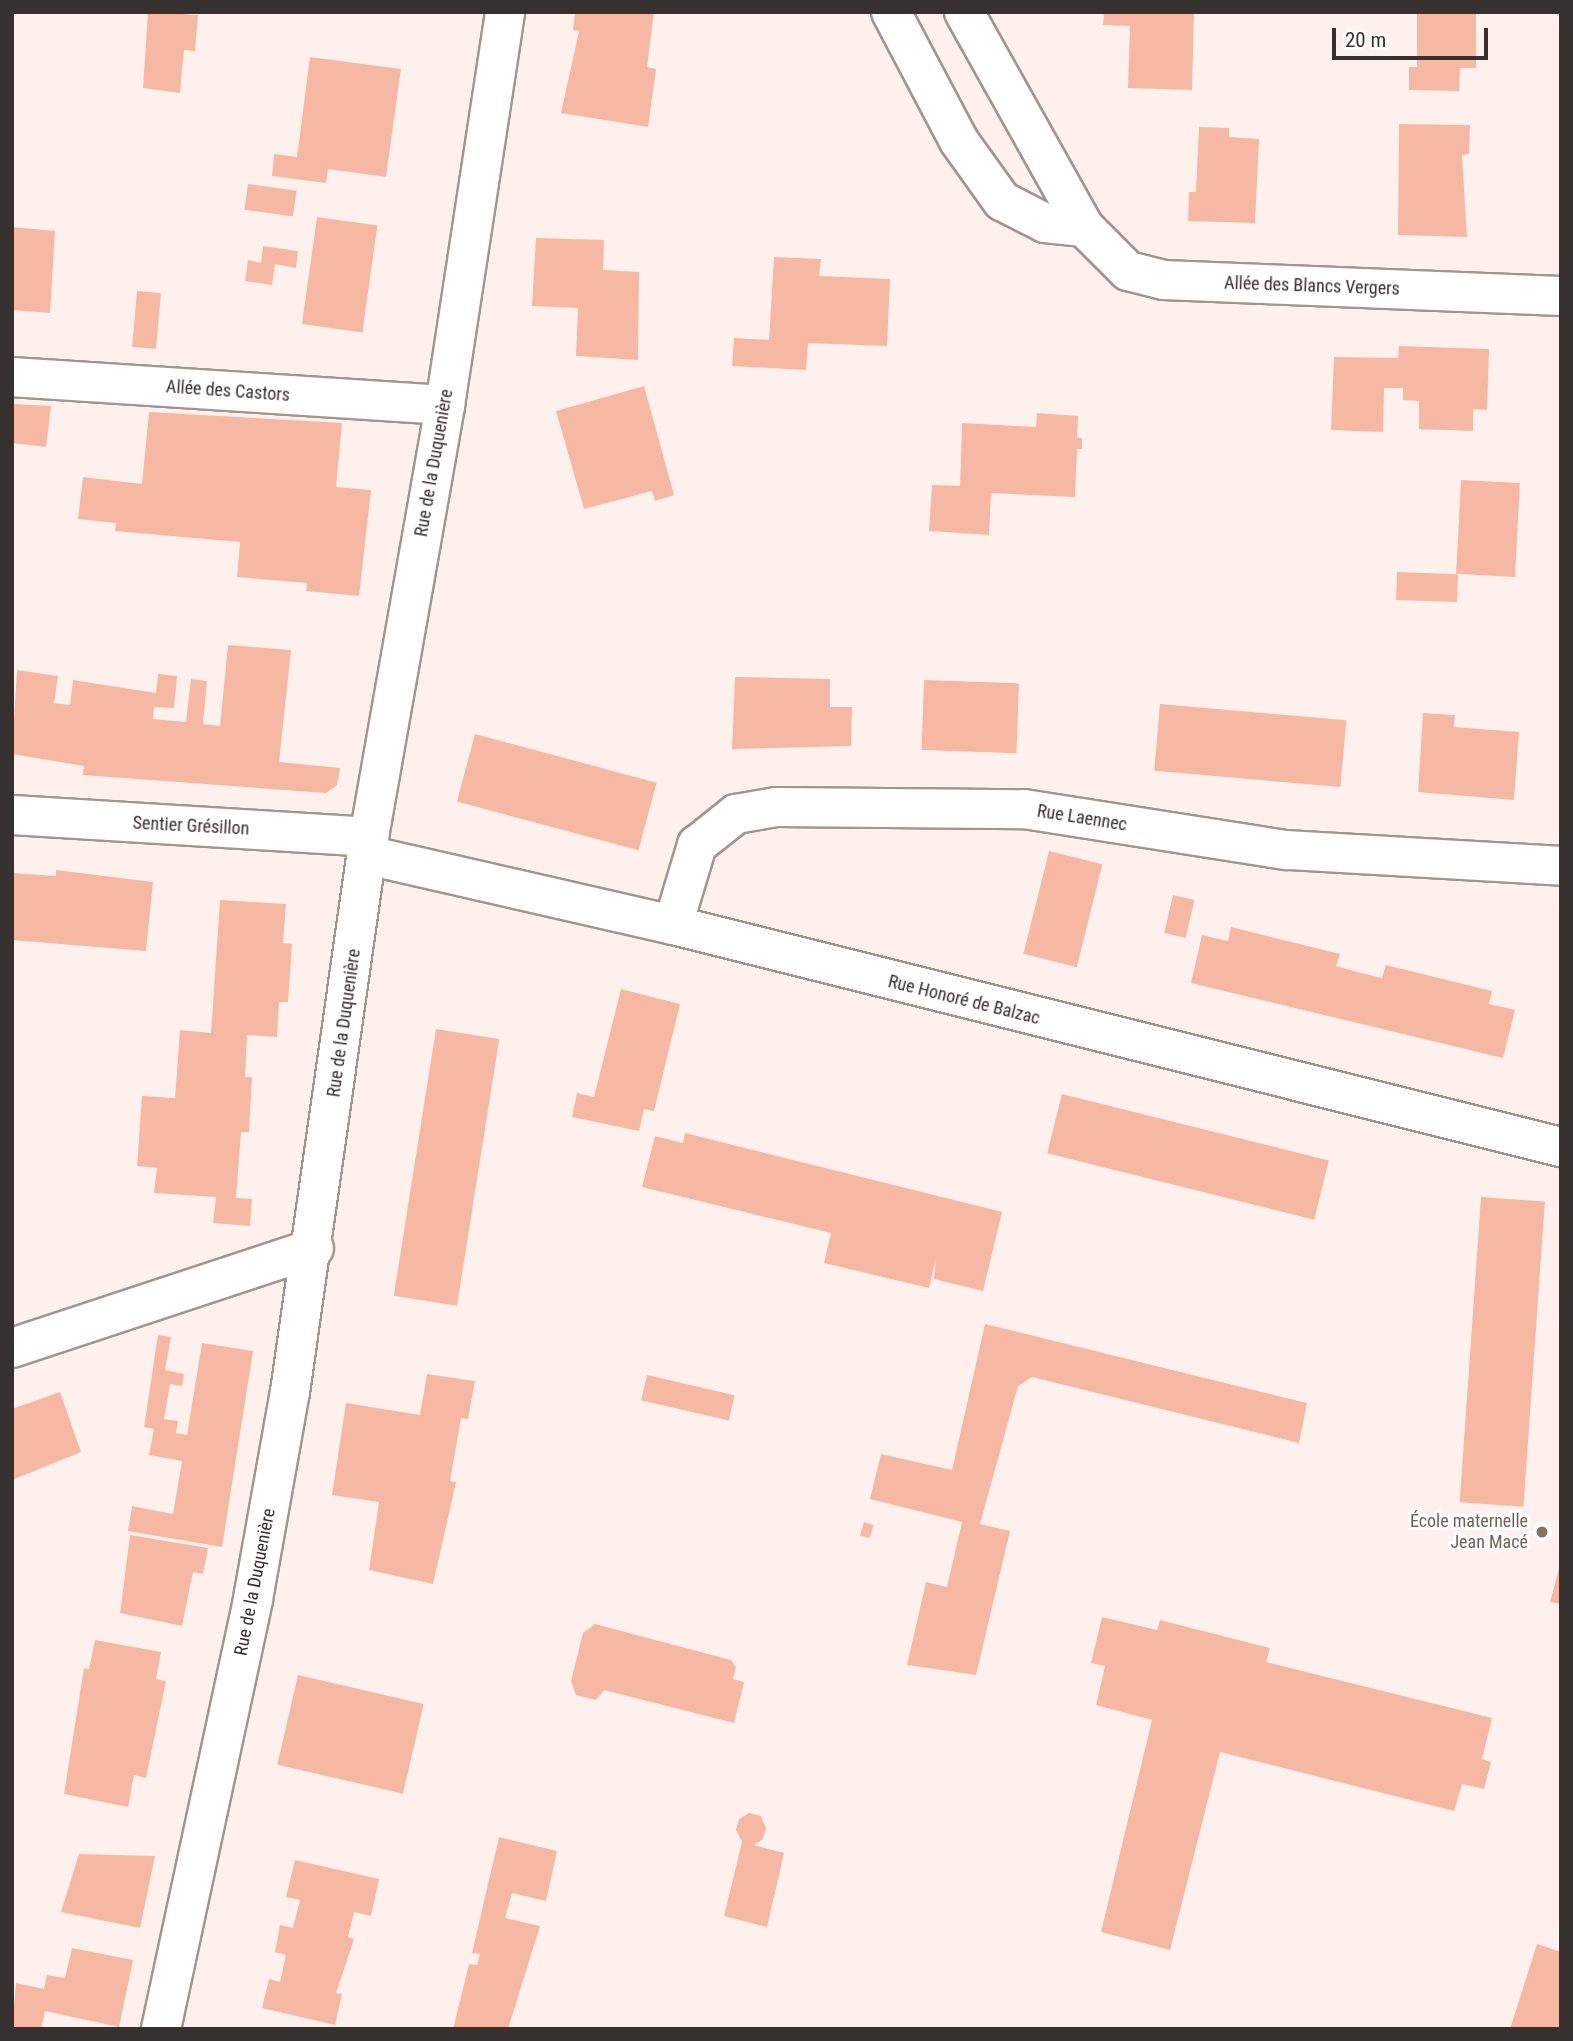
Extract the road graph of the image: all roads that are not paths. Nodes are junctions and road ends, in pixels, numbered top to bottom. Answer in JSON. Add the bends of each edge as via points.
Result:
{"nodes":[{"id":1,"x":505,"y":12,"type":"edge"},
{"id":2,"x":891,"y":12,"type":"edge"},
{"id":3,"x":964,"y":12,"type":"edge"},
{"id":4,"x":1084,"y":227,"type":"junction"},
{"id":5,"x":1561,"y":296,"type":"edge"},
{"id":6,"x":12,"y":377,"type":"edge"},
{"id":7,"x":444,"y":405,"type":"junction"},
{"id":8,"x":12,"y":815,"type":"edge"},
{"id":9,"x":368,"y":846,"type":"junction"},
{"id":10,"x":1561,"y":866,"type":"edge"},
{"id":11,"x":673,"y":925,"type":"junction"},
{"id":12,"x":1561,"y":1147,"type":"edge"},
{"id":13,"x":314,"y":1248,"type":"junction"},
{"id":14,"x":12,"y":1348,"type":"edge"},
{"id":15,"x":161,"y":2029,"type":"edge"}],
"edges":[{"from":1,"to":7,"type":"street","name":"Rue de la Duquenière"},
{"from":2,"to":4,"type":"street","via":[[958,141],[1002,201],[1045,223]]},
{"from":3,"to":4,"type":"street","name":"Allée des Blancs Vergers"},
{"from":4,"to":5,"type":"street","name":"Allée des Blancs Vergers","via":[[1111,260],[1146,279]]},
{"from":6,"to":7,"type":"street","name":"Allée des Castors"},
{"from":7,"to":9,"type":"street","name":"Rue de la Duquenière"},
{"from":8,"to":9,"type":"street","name":"Sentier Grésillon"},
{"from":9,"to":11,"type":"street","name":"Rue Honoré de Balzac"},
{"from":9,"to":13,"type":"street","name":"Rue de la Duquenière"},
{"from":10,"to":11,"type":"street","name":"Rue Laennec","via":[[1275,849],[1024,809],[776,807],[736,814],[696,845]]},
{"from":11,"to":12,"type":"street","name":"Rue Honoré de Balzac"},
{"from":13,"to":14,"type":"street"},
{"from":13,"to":15,"type":"street","name":"Rue de la Duquenière","via":[[253,1599]]}]}
